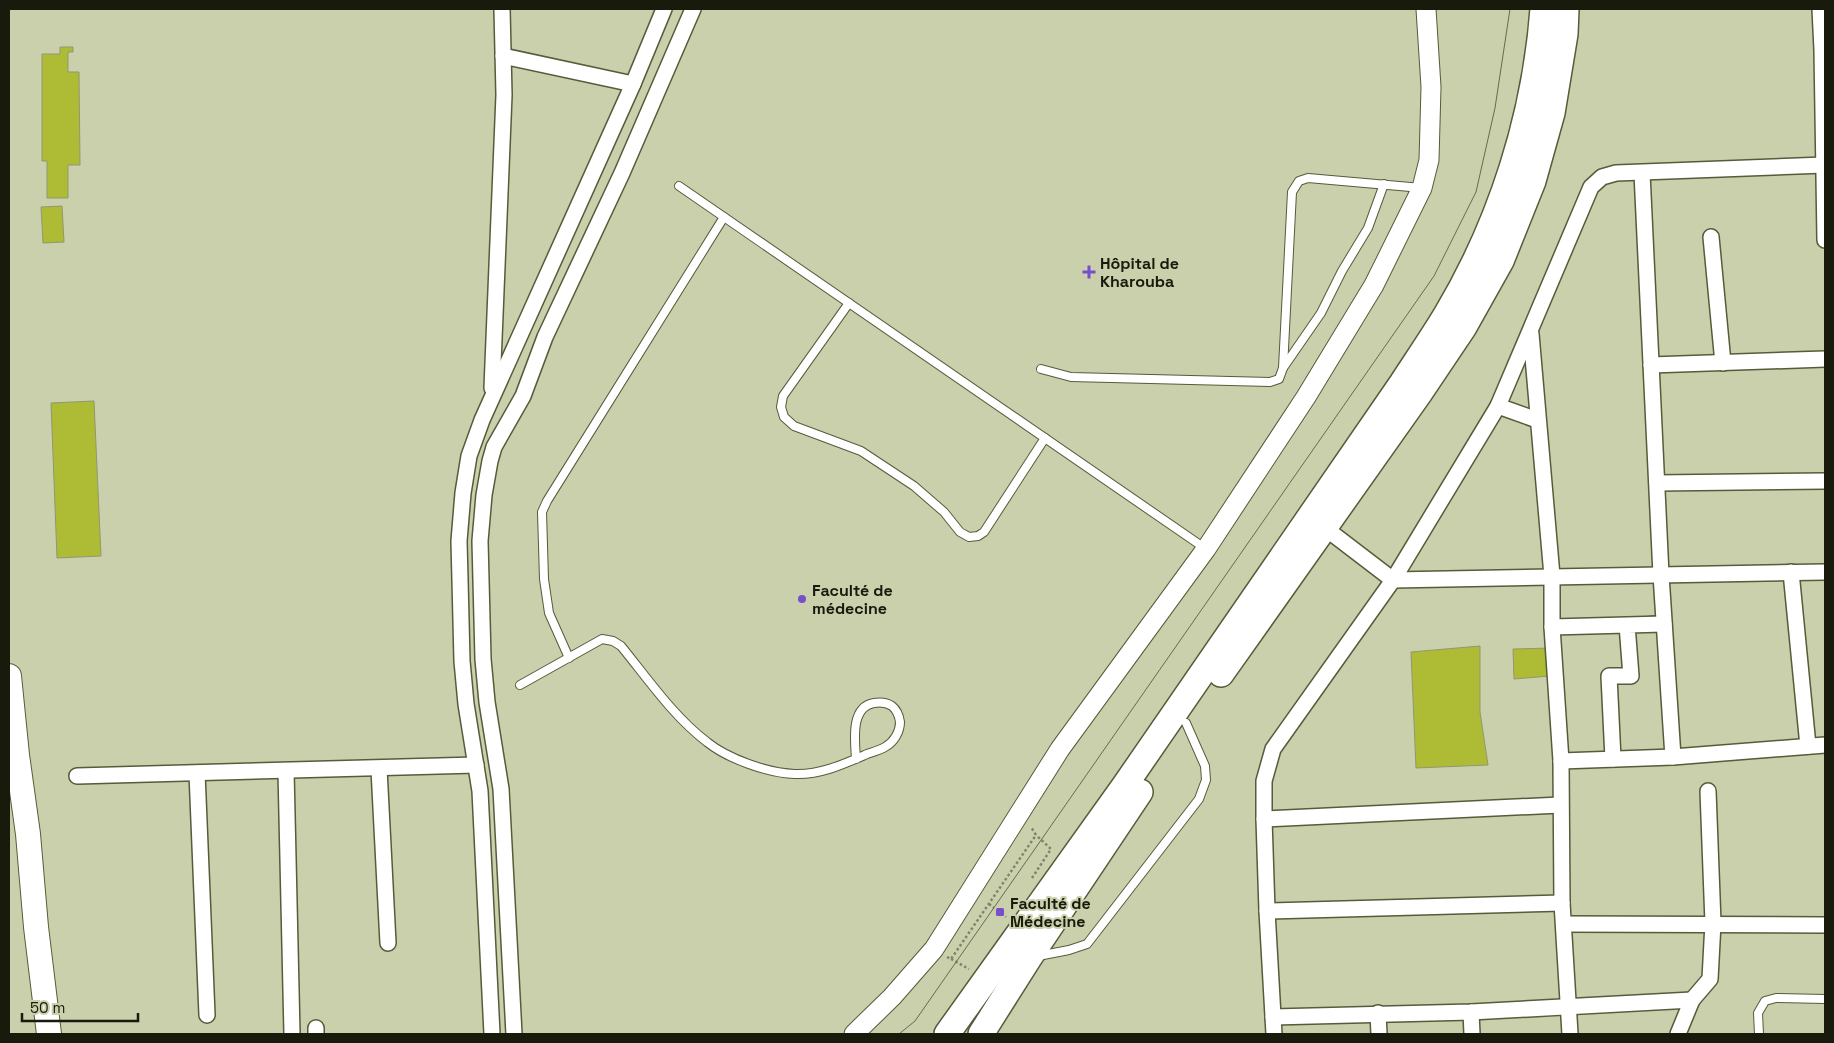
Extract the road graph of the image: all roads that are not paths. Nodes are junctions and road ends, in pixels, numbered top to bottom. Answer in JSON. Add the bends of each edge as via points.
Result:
{"nodes":[{"id":1,"x":502,"y":9,"type":"edge"},
{"id":2,"x":664,"y":9,"type":"edge"},
{"id":3,"x":693,"y":9,"type":"edge"},
{"id":4,"x":1426,"y":9,"type":"edge"},
{"id":5,"x":1543,"y":9,"type":"edge"},
{"id":6,"x":1566,"y":9,"type":"edge"},
{"id":7,"x":1820,"y":9,"type":"edge"},
{"id":8,"x":1824,"y":51,"type":"edge"},
{"id":9,"x":503,"y":56,"type":"junction"},
{"id":10,"x":633,"y":84,"type":"junction"},
{"id":11,"x":1824,"y":165,"type":"junction"},
{"id":12,"x":1642,"y":173,"type":"junction"},
{"id":13,"x":1384,"y":184,"type":"junction"},
{"id":14,"x":679,"y":186,"type":"dead end"},
{"id":15,"x":1422,"y":188,"type":"junction"},
{"id":16,"x":724,"y":217,"type":"junction"},
{"id":17,"x":1711,"y":237,"type":"dead end"},
{"id":18,"x":1825,"y":240,"type":"edge"},
{"id":19,"x":849,"y":303,"type":"junction"},
{"id":20,"x":1530,"y":332,"type":"junction"},
{"id":21,"x":1825,"y":359,"type":"edge"},
{"id":22,"x":1723,"y":363,"type":"junction"},
{"id":23,"x":1651,"y":365,"type":"junction"},
{"id":24,"x":1283,"y":368,"type":"junction"},
{"id":25,"x":1041,"y":369,"type":"dead end"},
{"id":26,"x":491,"y":397,"type":"junction"},
{"id":27,"x":1498,"y":406,"type":"junction"},
{"id":28,"x":482,"y":420,"type":"junction"},
{"id":29,"x":1538,"y":420,"type":"junction"},
{"id":30,"x":504,"y":430,"type":"junction"},
{"id":31,"x":1045,"y":438,"type":"junction"},
{"id":32,"x":1825,"y":481,"type":"edge"},
{"id":33,"x":1657,"y":483,"type":"junction"},
{"id":34,"x":1326,"y":528,"type":"junction"},
{"id":35,"x":1206,"y":549,"type":"junction"},
{"id":36,"x":1791,"y":572,"type":"junction"},
{"id":37,"x":1825,"y":572,"type":"edge"},
{"id":38,"x":1661,"y":575,"type":"junction"},
{"id":39,"x":1552,"y":576,"type":"junction"},
{"id":40,"x":1393,"y":580,"type":"junction"},
{"id":41,"x":1664,"y":624,"type":"junction"},
{"id":42,"x":1552,"y":627,"type":"junction"},
{"id":43,"x":569,"y":658,"type":"junction"},
{"id":44,"x":9,"y":676,"type":"edge"},
{"id":45,"x":520,"y":685,"type":"dead end"},
{"id":46,"x":1186,"y":722,"type":"junction"},
{"id":47,"x":1825,"y":745,"type":"edge"},
{"id":48,"x":1808,"y":746,"type":"junction"},
{"id":49,"x":1673,"y":757,"type":"junction"},
{"id":50,"x":856,"y":759,"type":"junction"},
{"id":51,"x":1613,"y":759,"type":"junction"},
{"id":52,"x":1561,"y":761,"type":"junction"},
{"id":53,"x":476,"y":765,"type":"junction"},
{"id":54,"x":379,"y":769,"type":"junction"},
{"id":55,"x":286,"y":771,"type":"junction"},
{"id":56,"x":197,"y":773,"type":"junction"},
{"id":57,"x":77,"y":776,"type":"dead end"},
{"id":58,"x":1708,"y":791,"type":"dead end"},
{"id":59,"x":1560,"y":805,"type":"junction"},
{"id":60,"x":1264,"y":819,"type":"junction"},
{"id":61,"x":1562,"y":903,"type":"junction"},
{"id":62,"x":1267,"y":911,"type":"junction"},
{"id":63,"x":1564,"y":924,"type":"junction"},
{"id":64,"x":1713,"y":924,"type":"junction"},
{"id":65,"x":1825,"y":925,"type":"edge"},
{"id":66,"x":388,"y":942,"type":"dead end"},
{"id":67,"x":1029,"y":958,"type":"junction"},
{"id":68,"x":1825,"y":999,"type":"edge"},
{"id":69,"x":1692,"y":1000,"type":"junction"},
{"id":70,"x":1569,"y":1006,"type":"junction"},
{"id":71,"x":1471,"y":1012,"type":"junction"},
{"id":72,"x":1378,"y":1014,"type":"junction"},
{"id":73,"x":207,"y":1015,"type":"dead end"},
{"id":74,"x":1273,"y":1018,"type":"junction"},
{"id":75,"x":49,"y":1034,"type":"edge"},
{"id":76,"x":292,"y":1034,"type":"edge"},
{"id":77,"x":492,"y":1034,"type":"edge"},
{"id":78,"x":514,"y":1034,"type":"edge"},
{"id":79,"x":854,"y":1034,"type":"edge"},
{"id":80,"x":947,"y":1034,"type":"edge"},
{"id":81,"x":981,"y":1034,"type":"edge"},
{"id":82,"x":1274,"y":1034,"type":"edge"},
{"id":83,"x":1379,"y":1034,"type":"edge"},
{"id":84,"x":1472,"y":1034,"type":"edge"},
{"id":85,"x":1570,"y":1034,"type":"edge"},
{"id":86,"x":1678,"y":1034,"type":"edge"},
{"id":87,"x":1758,"y":1034,"type":"edge"}],
"edges":[{"from":1,"to":9,"type":"street"},
{"from":2,"to":10,"type":"street"},
{"from":3,"to":30,"type":"street","via":[[622,173],[545,337],[523,396]]},
{"from":4,"to":15,"type":"street","via":[[1431,87],[1429,160]]},
{"from":5,"to":80,"type":"highway","via":[[1528,109],[1510,175],[1480,250],[1446,314],[1402,383],[1125,785]]},
{"from":6,"to":34,"type":"highway","via":[[1552,113],[1533,181],[1501,261],[1464,327]]},
{"from":7,"to":8,"type":"street"},
{"from":8,"to":11,"type":"street"},
{"from":9,"to":10,"type":"street"},
{"from":9,"to":26,"type":"street"},
{"from":10,"to":26,"type":"street"},
{"from":11,"to":12,"type":"street"},
{"from":11,"to":18,"type":"street"},
{"from":12,"to":20,"type":"street","via":[[1606,175],[1591,187]]},
{"from":12,"to":23,"type":"street"},
{"from":13,"to":15,"type":"lane"},
{"from":13,"to":24,"type":"lane","via":[[1368,228],[1321,313]]},
{"from":13,"to":24,"type":"lane","via":[[1308,178],[1299,181],[1292,192]]},
{"from":14,"to":16,"type":"lane"},
{"from":15,"to":35,"type":"street","via":[[1374,285],[1306,397]]},
{"from":16,"to":19,"type":"lane"},
{"from":16,"to":43,"type":"lane","via":[[542,512],[544,579],[549,613]]},
{"from":17,"to":22,"type":"street"},
{"from":19,"to":31,"type":"lane"},
{"from":19,"to":31,"type":"lane","via":[[783,396],[784,418],[794,426],[861,451],[914,486],[969,538],[984,532]]},
{"from":20,"to":27,"type":"street"},
{"from":20,"to":29,"type":"street"},
{"from":21,"to":22,"type":"street"},
{"from":22,"to":23,"type":"street"},
{"from":23,"to":33,"type":"street"},
{"from":24,"to":25,"type":"lane","via":[[1279,379],[1270,382],[1071,377]]},
{"from":26,"to":28,"type":"street"},
{"from":27,"to":29,"type":"street"},
{"from":27,"to":40,"type":"street"},
{"from":28,"to":30,"type":"street"},
{"from":28,"to":53,"type":"street","via":[[469,456],[459,541],[462,661]]},
{"from":29,"to":39,"type":"street"},
{"from":30,"to":78,"type":"street","via":[[494,447],[488,470],[480,561],[483,659],[501,789]]},
{"from":31,"to":35,"type":"lane"},
{"from":32,"to":33,"type":"street"},
{"from":33,"to":38,"type":"street"},
{"from":34,"to":40,"type":"street"},
{"from":34,"to":46,"type":"highway"},
{"from":35,"to":79,"type":"street","via":[[1060,749],[934,950]]},
{"from":36,"to":37,"type":"street"},
{"from":36,"to":38,"type":"street"},
{"from":36,"to":48,"type":"street"},
{"from":38,"to":39,"type":"street"},
{"from":38,"to":41,"type":"street"},
{"from":39,"to":40,"type":"street"},
{"from":39,"to":42,"type":"street"},
{"from":40,"to":60,"type":"street","via":[[1273,749],[1264,781]]},
{"from":41,"to":42,"type":"street"},
{"from":41,"to":49,"type":"street"},
{"from":41,"to":51,"type":"street","via":[[1627,625],[1631,676],[1609,676]]},
{"from":42,"to":52,"type":"street"},
{"from":43,"to":45,"type":"lane"},
{"from":43,"to":50,"type":"lane","via":[[602,639],[622,646],[670,707],[707,743],[768,770],[818,773]]},
{"from":44,"to":75,"type":"main road"},
{"from":46,"to":67,"type":"highway"},
{"from":46,"to":67,"type":"lane","via":[[1205,766],[1206,780],[1199,799],[1087,944]]},
{"from":47,"to":48,"type":"street"},
{"from":48,"to":49,"type":"street"},
{"from":49,"to":51,"type":"street"},
{"from":50,"to":50,"type":"lane","via":[[886,747],[896,736],[900,720],[890,705],[880,702],[869,704],[858,716]]},
{"from":51,"to":52,"type":"street"},
{"from":52,"to":59,"type":"street"},
{"from":53,"to":54,"type":"street"},
{"from":53,"to":77,"type":"street","via":[[485,866]]},
{"from":54,"to":55,"type":"street"},
{"from":54,"to":66,"type":"street"},
{"from":55,"to":56,"type":"street"},
{"from":55,"to":76,"type":"street"},
{"from":56,"to":57,"type":"street"},
{"from":56,"to":73,"type":"street"},
{"from":58,"to":64,"type":"street"},
{"from":59,"to":60,"type":"street"},
{"from":59,"to":61,"type":"street"},
{"from":60,"to":62,"type":"street"},
{"from":61,"to":62,"type":"street"},
{"from":61,"to":63,"type":"street"},
{"from":62,"to":74,"type":"street"},
{"from":63,"to":64,"type":"street"},
{"from":63,"to":70,"type":"street"},
{"from":64,"to":65,"type":"street"},
{"from":64,"to":69,"type":"street","via":[[1710,979]]},
{"from":67,"to":81,"type":"highway"},
{"from":68,"to":87,"type":"lane","via":[[1776,998],[1765,1001],[1758,1013]]},
{"from":69,"to":70,"type":"street"},
{"from":69,"to":86,"type":"street"},
{"from":70,"to":71,"type":"street"},
{"from":70,"to":85,"type":"street"},
{"from":71,"to":72,"type":"street"},
{"from":71,"to":84,"type":"street"},
{"from":72,"to":74,"type":"street"},
{"from":72,"to":83,"type":"street"},
{"from":74,"to":82,"type":"street"}]}
